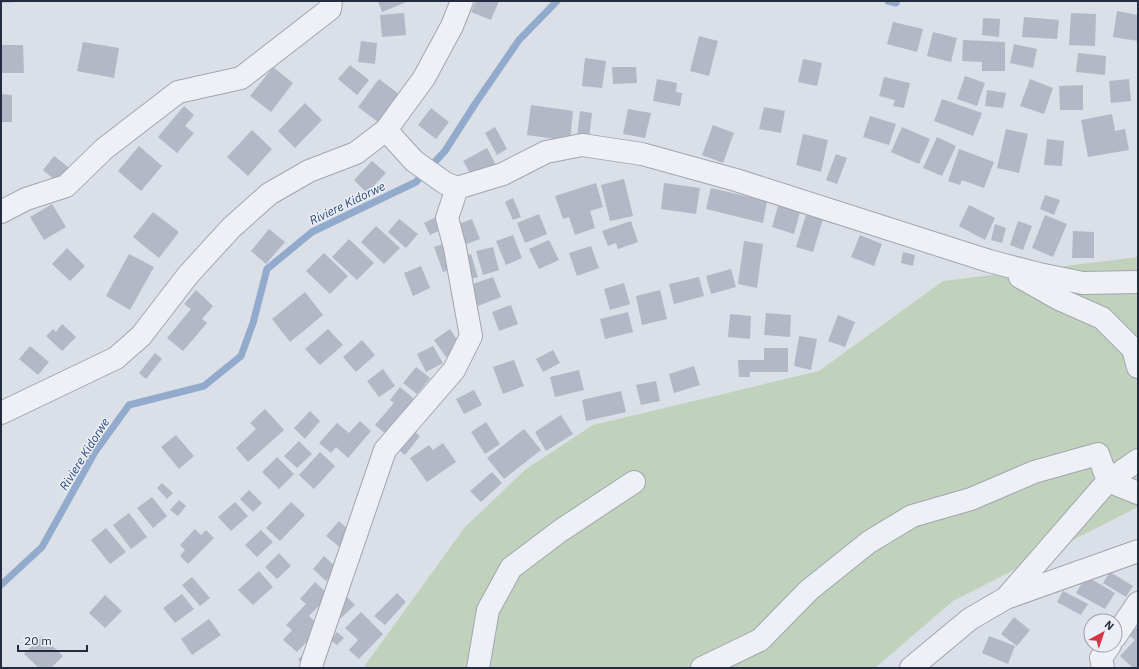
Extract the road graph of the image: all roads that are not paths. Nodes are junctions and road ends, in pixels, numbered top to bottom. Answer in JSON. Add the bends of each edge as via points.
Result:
{"nodes":[{"id":1,"x":331,"y":1,"type":"edge"},
{"id":2,"x":462,"y":1,"type":"edge"},
{"id":3,"x":386,"y":130,"type":"junction"},
{"id":4,"x":451,"y":186,"type":"junction"},
{"id":5,"x":1,"y":212,"type":"edge"},
{"id":6,"x":989,"y":260,"type":"junction"},
{"id":7,"x":1138,"y":282,"type":"edge"},
{"id":8,"x":1138,"y":367,"type":"edge"},
{"id":9,"x":1,"y":413,"type":"edge"},
{"id":10,"x":1138,"y":460,"type":"edge"},
{"id":11,"x":1108,"y":481,"type":"junction"},
{"id":12,"x":634,"y":482,"type":"dead end"},
{"id":13,"x":1138,"y":493,"type":"edge"},
{"id":14,"x":1138,"y":551,"type":"edge"},
{"id":15,"x":1006,"y":598,"type":"junction"},
{"id":16,"x":1138,"y":603,"type":"edge"},
{"id":17,"x":1123,"y":625,"type":"edge"},
{"id":18,"x":1104,"y":653,"type":"edge"},
{"id":19,"x":311,"y":668,"type":"edge"},
{"id":20,"x":478,"y":668,"type":"edge"},
{"id":21,"x":702,"y":668,"type":"edge"},
{"id":22,"x":912,"y":668,"type":"edge"},
{"id":23,"x":1103,"y":668,"type":"edge"}],
"edges":[{"from":1,"to":5,"type":"street","via":[[330,9],[241,78],[178,92],[104,149],[66,186],[26,199]]},
{"from":2,"to":3,"type":"street","via":[[452,26],[424,78]]},
{"from":3,"to":4,"type":"street","via":[[414,161]]},
{"from":3,"to":9,"type":"street","via":[[356,153],[309,171],[269,194],[231,228],[188,275],[141,336],[116,358]]},
{"from":4,"to":6,"type":"street","via":[[503,174],[546,152],[582,145],[597,147],[642,154],[736,180]]},
{"from":4,"to":19,"type":"street","via":[[447,218],[471,336],[454,370],[385,450]]},
{"from":6,"to":7,"type":"street","via":[[1083,283]]},
{"from":6,"to":8,"type":"street","via":[[1059,299],[1102,318],[1132,349]]},
{"from":10,"to":11,"type":"street"},
{"from":11,"to":13,"type":"street"},
{"from":11,"to":15,"type":"street"},
{"from":11,"to":21,"type":"street","via":[[1098,454],[1034,472],[971,499],[912,516],[869,542],[809,590],[760,640]]},
{"from":12,"to":20,"type":"street","via":[[560,530],[511,568],[488,610]]},
{"from":14,"to":15,"type":"street"},
{"from":15,"to":22,"type":"street","via":[[970,619]]},
{"from":16,"to":17,"type":"street"},
{"from":18,"to":23,"type":"street","via":[[1101,658]]}]}
